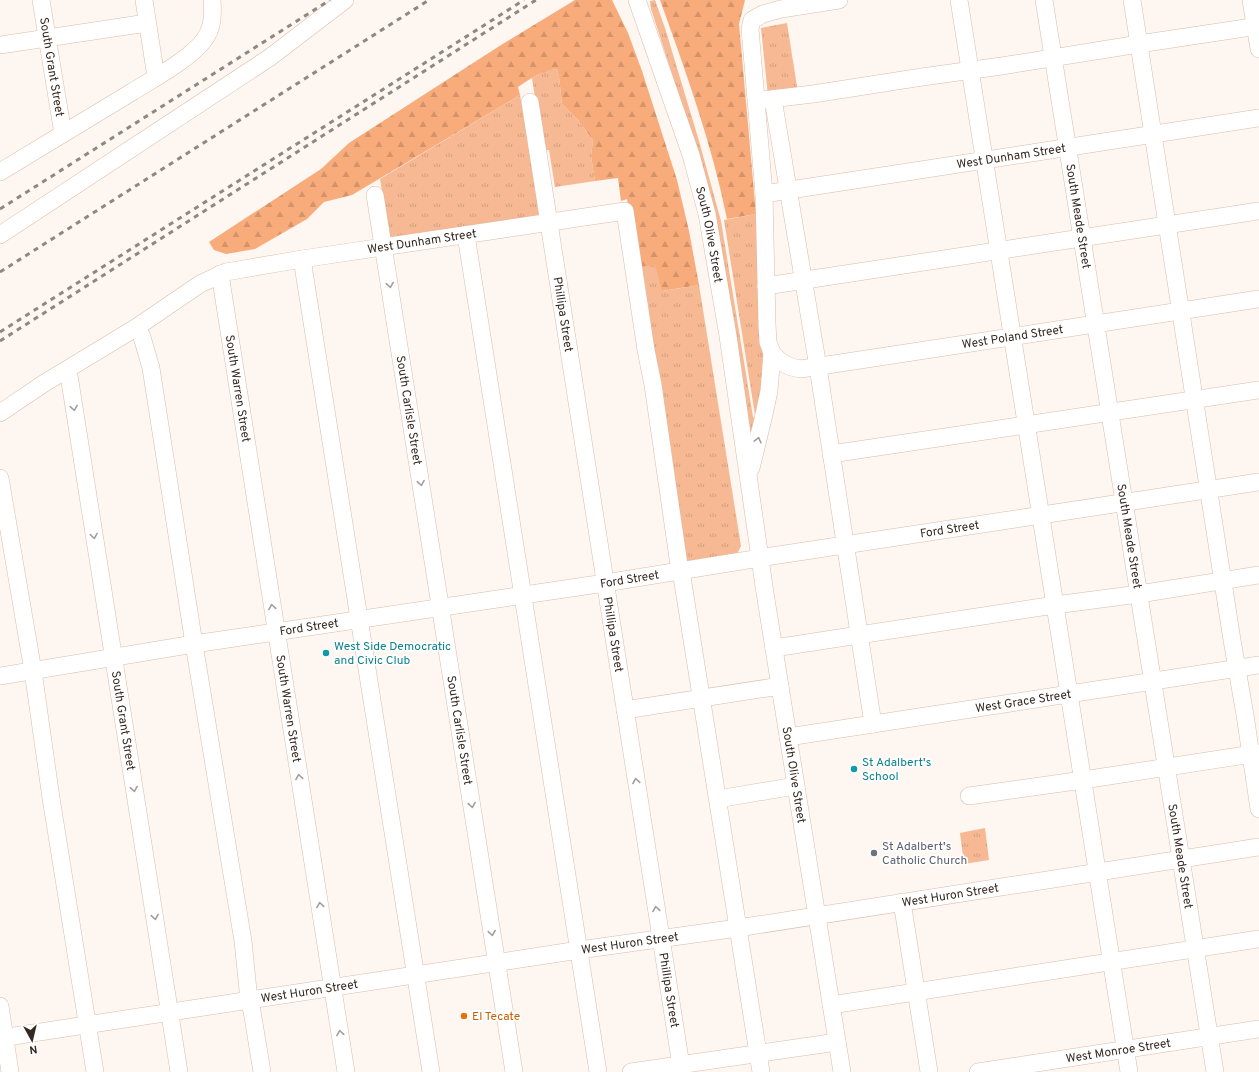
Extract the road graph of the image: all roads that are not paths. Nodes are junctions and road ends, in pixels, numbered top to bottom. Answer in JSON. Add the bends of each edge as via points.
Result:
{"nodes":[{"id":1,"x":41,"y":0,"type":"edge"},
{"id":2,"x":144,"y":0,"type":"edge"},
{"id":3,"x":212,"y":0,"type":"edge"},
{"id":4,"x":345,"y":0,"type":"edge"},
{"id":5,"x":839,"y":0,"type":"edge"},
{"id":6,"x":960,"y":0,"type":"edge"},
{"id":7,"x":1044,"y":0,"type":"edge"},
{"id":8,"x":1132,"y":0,"type":"edge"},
{"id":9,"x":1251,"y":0,"type":"edge"},
{"id":10,"x":639,"y":2,"type":"edge"},
{"id":11,"x":759,"y":11,"type":"edge"},
{"id":12,"x":147,"y":23,"type":"junction"},
{"id":13,"x":1257,"y":26,"type":"edge"},
{"id":14,"x":47,"y":37,"type":"junction"},
{"id":15,"x":1139,"y":44,"type":"junction"},
{"id":16,"x":0,"y":45,"type":"edge"},
{"id":17,"x":1259,"y":49,"type":"edge"},
{"id":18,"x":1053,"y":58,"type":"junction"},
{"id":19,"x":970,"y":70,"type":"junction"},
{"id":20,"x":156,"y":77,"type":"junction"},
{"id":21,"x":773,"y":98,"type":"junction"},
{"id":22,"x":756,"y":101,"type":"junction"},
{"id":23,"x":530,"y":102,"type":"dead end"},
{"id":24,"x":1259,"y":118,"type":"edge"},
{"id":25,"x":63,"y":134,"type":"junction"},
{"id":26,"x":1153,"y":134,"type":"junction"},
{"id":27,"x":1067,"y":147,"type":"junction"},
{"id":28,"x":985,"y":160,"type":"junction"},
{"id":29,"x":0,"y":172,"type":"edge"},
{"id":30,"x":788,"y":190,"type":"junction"},
{"id":31,"x":764,"y":194,"type":"junction"},
{"id":32,"x":375,"y":195,"type":"dead end"},
{"id":33,"x":1259,"y":212,"type":"edge"},
{"id":34,"x":549,"y":223,"type":"junction"},
{"id":35,"x":1167,"y":225,"type":"junction"},
{"id":36,"x":466,"y":235,"type":"junction"},
{"id":37,"x":0,"y":236,"type":"edge"},
{"id":38,"x":1082,"y":238,"type":"junction"},
{"id":39,"x":383,"y":247,"type":"junction"},
{"id":40,"x":999,"y":251,"type":"junction"},
{"id":41,"x":302,"y":259,"type":"junction"},
{"id":42,"x":220,"y":274,"type":"junction"},
{"id":43,"x":803,"y":280,"type":"junction"},
{"id":44,"x":766,"y":286,"type":"junction"},
{"id":45,"x":1259,"y":300,"type":"edge"},
{"id":46,"x":1181,"y":312,"type":"junction"},
{"id":47,"x":1096,"y":325,"type":"junction"},
{"id":48,"x":137,"y":327,"type":"junction"},
{"id":49,"x":1013,"y":337,"type":"junction"},
{"id":50,"x":772,"y":353,"type":"junction"},
{"id":51,"x":818,"y":366,"type":"junction"},
{"id":52,"x":68,"y":369,"type":"junction"},
{"id":53,"x":801,"y":369,"type":"junction"},
{"id":54,"x":1259,"y":390,"type":"edge"},
{"id":55,"x":769,"y":391,"type":"junction"},
{"id":56,"x":1194,"y":399,"type":"junction"},
{"id":57,"x":1110,"y":412,"type":"junction"},
{"id":58,"x":0,"y":413,"type":"edge"},
{"id":59,"x":1027,"y":424,"type":"junction"},
{"id":60,"x":831,"y":454,"type":"junction"},
{"id":61,"x":0,"y":478,"type":"edge"},
{"id":62,"x":749,"y":478,"type":"junction"},
{"id":63,"x":1259,"y":482,"type":"edge"},
{"id":64,"x":1209,"y":490,"type":"junction"},
{"id":65,"x":1124,"y":502,"type":"junction"},
{"id":66,"x":1041,"y":515,"type":"junction"},
{"id":67,"x":846,"y":545,"type":"junction"},
{"id":68,"x":760,"y":558,"type":"junction"},
{"id":69,"x":681,"y":571,"type":"junction"},
{"id":70,"x":1259,"y":575,"type":"edge"},
{"id":71,"x":1223,"y":580,"type":"junction"},
{"id":72,"x":605,"y":583,"type":"junction"},
{"id":73,"x":1138,"y":594,"type":"junction"},
{"id":74,"x":522,"y":595,"type":"junction"},
{"id":75,"x":1055,"y":605,"type":"junction"},
{"id":76,"x":440,"y":608,"type":"junction"},
{"id":77,"x":359,"y":619,"type":"junction"},
{"id":78,"x":276,"y":632,"type":"junction"},
{"id":79,"x":860,"y":635,"type":"junction"},
{"id":80,"x":194,"y":644,"type":"junction"},
{"id":81,"x":774,"y":648,"type":"junction"},
{"id":82,"x":114,"y":658,"type":"junction"},
{"id":83,"x":1259,"y":665,"type":"edge"},
{"id":84,"x":1237,"y":668,"type":"junction"},
{"id":85,"x":33,"y":671,"type":"junction"},
{"id":86,"x":0,"y":676,"type":"edge"},
{"id":87,"x":1152,"y":681,"type":"junction"},
{"id":88,"x":780,"y":686,"type":"junction"},
{"id":89,"x":1069,"y":694,"type":"junction"},
{"id":90,"x":702,"y":698,"type":"junction"},
{"id":91,"x":625,"y":710,"type":"junction"},
{"id":92,"x":873,"y":724,"type":"junction"},
{"id":93,"x":788,"y":737,"type":"junction"},
{"id":94,"x":1255,"y":754,"type":"edge"},
{"id":95,"x":1166,"y":767,"type":"junction"},
{"id":96,"x":1083,"y":780,"type":"junction"},
{"id":97,"x":795,"y":786,"type":"junction"},
{"id":98,"x":969,"y":796,"type":"dead end"},
{"id":99,"x":718,"y":799,"type":"junction"},
{"id":100,"x":1259,"y":809,"type":"edge"},
{"id":101,"x":1259,"y":847,"type":"edge"},
{"id":102,"x":1181,"y":859,"type":"junction"},
{"id":103,"x":1097,"y":871,"type":"junction"},
{"id":104,"x":902,"y":902,"type":"junction"},
{"id":105,"x":817,"y":915,"type":"junction"},
{"id":106,"x":738,"y":928,"type":"junction"},
{"id":107,"x":661,"y":939,"type":"junction"},
{"id":108,"x":1259,"y":939,"type":"edge"},
{"id":109,"x":1195,"y":949,"type":"junction"},
{"id":110,"x":579,"y":950,"type":"junction"},
{"id":111,"x":497,"y":962,"type":"junction"},
{"id":112,"x":1112,"y":962,"type":"junction"},
{"id":113,"x":416,"y":974,"type":"junction"},
{"id":114,"x":333,"y":987,"type":"junction"},
{"id":115,"x":916,"y":992,"type":"junction"},
{"id":116,"x":249,"y":1000,"type":"junction"},
{"id":117,"x":831,"y":1005,"type":"junction"},
{"id":118,"x":0,"y":1006,"type":"edge"},
{"id":119,"x":170,"y":1012,"type":"junction"},
{"id":120,"x":87,"y":1024,"type":"junction"},
{"id":121,"x":1259,"y":1029,"type":"edge"},
{"id":122,"x":2,"y":1037,"type":"edge"},
{"id":123,"x":1209,"y":1037,"type":"junction"},
{"id":124,"x":837,"y":1042,"type":"junction"},
{"id":125,"x":1126,"y":1050,"type":"junction"},
{"id":126,"x":758,"y":1053,"type":"junction"},
{"id":127,"x":681,"y":1068,"type":"edge"},
{"id":128,"x":10,"y":1072,"type":"edge"},
{"id":129,"x":95,"y":1072,"type":"edge"},
{"id":130,"x":179,"y":1072,"type":"edge"},
{"id":131,"x":262,"y":1072,"type":"edge"},
{"id":132,"x":346,"y":1072,"type":"edge"},
{"id":133,"x":431,"y":1072,"type":"edge"},
{"id":134,"x":514,"y":1072,"type":"edge"},
{"id":135,"x":598,"y":1072,"type":"edge"},
{"id":136,"x":631,"y":1072,"type":"edge"},
{"id":137,"x":761,"y":1072,"type":"edge"},
{"id":138,"x":842,"y":1072,"type":"edge"},
{"id":139,"x":929,"y":1072,"type":"edge"},
{"id":140,"x":978,"y":1072,"type":"edge"},
{"id":141,"x":1129,"y":1072,"type":"edge"},
{"id":142,"x":1215,"y":1072,"type":"edge"}],
"edges":[{"from":1,"to":14,"type":"street","name":"South Grant Street"},
{"from":2,"to":12,"type":"street"},
{"from":3,"to":20,"type":"street","via":[[213,19],[203,41],[192,52]]},
{"from":4,"to":37,"type":"street","via":[[269,58]]},
{"from":5,"to":11,"type":"street"},
{"from":6,"to":19,"type":"street"},
{"from":7,"to":18,"type":"street","name":"South Meade Street"},
{"from":8,"to":15,"type":"street"},
{"from":9,"to":13,"type":"street"},
{"from":10,"to":62,"type":"street","name":"South Olive Street","via":[[691,155],[707,214]]},
{"from":11,"to":22,"type":"street","name":"South Olive Street","via":[[750,35]]},
{"from":12,"to":14,"type":"street"},
{"from":12,"to":20,"type":"street"},
{"from":13,"to":15,"type":"street"},
{"from":13,"to":17,"type":"street"},
{"from":14,"to":16,"type":"street"},
{"from":14,"to":25,"type":"street","name":"South Grant Street"},
{"from":15,"to":18,"type":"street"},
{"from":15,"to":26,"type":"street"},
{"from":18,"to":19,"type":"street"},
{"from":18,"to":27,"type":"street","name":"South Meade Street"},
{"from":19,"to":21,"type":"street"},
{"from":19,"to":28,"type":"street"},
{"from":20,"to":25,"type":"street"},
{"from":21,"to":22,"type":"street"},
{"from":21,"to":30,"type":"street"},
{"from":22,"to":31,"type":"street","name":"South Olive Street"},
{"from":23,"to":34,"type":"street","name":"Phillipa Street"},
{"from":24,"to":26,"type":"street","name":"West Dunham Street"},
{"from":25,"to":29,"type":"street"},
{"from":26,"to":27,"type":"street","name":"West Dunham Street"},
{"from":26,"to":35,"type":"street"},
{"from":27,"to":28,"type":"street","name":"West Dunham Street"},
{"from":27,"to":38,"type":"street","name":"South Meade Street"},
{"from":28,"to":30,"type":"street","name":"West Dunham Street"},
{"from":28,"to":40,"type":"street"},
{"from":30,"to":31,"type":"street","name":"West Dunham Street"},
{"from":30,"to":43,"type":"street"},
{"from":31,"to":44,"type":"street","name":"South Olive Street"},
{"from":32,"to":39,"type":"street","name":"South Carlisle Street"},
{"from":33,"to":35,"type":"street"},
{"from":34,"to":36,"type":"street","name":"West Dunham Street"},
{"from":34,"to":69,"type":"street","name":"West Dunham Street","via":[[625,211]]},
{"from":34,"to":72,"type":"street","name":"Phillipa Street"},
{"from":35,"to":38,"type":"street"},
{"from":35,"to":46,"type":"street"},
{"from":36,"to":39,"type":"street","name":"West Dunham Street"},
{"from":36,"to":74,"type":"street"},
{"from":38,"to":40,"type":"street"},
{"from":38,"to":47,"type":"street","name":"South Meade Street"},
{"from":39,"to":41,"type":"street","name":"West Dunham Street"},
{"from":39,"to":76,"type":"street","name":"South Carlisle Street","one_way":true},
{"from":40,"to":43,"type":"street"},
{"from":40,"to":49,"type":"street"},
{"from":41,"to":42,"type":"street","name":"West Dunham Street"},
{"from":41,"to":77,"type":"street"},
{"from":42,"to":48,"type":"street","name":"West Dunham Street","via":[[200,284]]},
{"from":78,"to":42,"type":"street","name":"South Warren Street","one_way":true},
{"from":43,"to":44,"type":"street"},
{"from":43,"to":51,"type":"street"},
{"from":44,"to":50,"type":"street","name":"South Olive Street","via":[[768,342]]},
{"from":45,"to":46,"type":"street","name":"West Poland Street"},
{"from":46,"to":47,"type":"street","name":"West Poland Street"},
{"from":46,"to":56,"type":"street"},
{"from":47,"to":49,"type":"street","name":"West Poland Street"},
{"from":47,"to":57,"type":"street","name":"South Meade Street"},
{"from":48,"to":52,"type":"street","name":"West Dunham Street"},
{"from":48,"to":80,"type":"street","via":[[152,368]]},
{"from":49,"to":51,"type":"street","name":"West Poland Street"},
{"from":49,"to":59,"type":"street"},
{"from":50,"to":53,"type":"street","name":"West Poland Street","via":[[789,368]]},
{"from":50,"to":55,"type":"street","name":"South Olive Street"},
{"from":51,"to":53,"type":"street","name":"West Poland Street"},
{"from":51,"to":60,"type":"street"},
{"from":52,"to":58,"type":"street","name":"West Dunham Street"},
{"from":52,"to":82,"type":"street","name":"South Grant Street","one_way":true},
{"from":53,"to":55,"type":"street"},
{"from":54,"to":56,"type":"street"},
{"from":62,"to":55,"type":"street","name":"South Olive Street","one_way":true},
{"from":56,"to":57,"type":"street"},
{"from":56,"to":64,"type":"street"},
{"from":57,"to":59,"type":"street"},
{"from":57,"to":65,"type":"street","name":"South Meade Street"},
{"from":59,"to":60,"type":"street"},
{"from":59,"to":66,"type":"street"},
{"from":60,"to":67,"type":"street"},
{"from":61,"to":85,"type":"street"},
{"from":62,"to":68,"type":"street","name":"South Olive Street"},
{"from":63,"to":64,"type":"street","name":"Ford Street"},
{"from":64,"to":65,"type":"street","name":"Ford Street"},
{"from":64,"to":71,"type":"street"},
{"from":65,"to":66,"type":"street","name":"Ford Street"},
{"from":65,"to":73,"type":"street","name":"South Meade Street"},
{"from":66,"to":67,"type":"street","name":"Ford Street"},
{"from":66,"to":75,"type":"street"},
{"from":67,"to":68,"type":"street","name":"Ford Street"},
{"from":67,"to":79,"type":"street"},
{"from":68,"to":69,"type":"street","name":"Ford Street"},
{"from":68,"to":81,"type":"street","name":"South Olive Street"},
{"from":69,"to":72,"type":"street","name":"Ford Street"},
{"from":69,"to":90,"type":"street"},
{"from":70,"to":71,"type":"street"},
{"from":71,"to":73,"type":"street"},
{"from":71,"to":84,"type":"street"},
{"from":72,"to":74,"type":"street","name":"Ford Street"},
{"from":72,"to":91,"type":"street","name":"Phillipa Street"},
{"from":73,"to":75,"type":"street"},
{"from":73,"to":87,"type":"street","name":"South Meade Street"},
{"from":74,"to":76,"type":"street","name":"Ford Street"},
{"from":74,"to":110,"type":"street"},
{"from":75,"to":79,"type":"street"},
{"from":75,"to":89,"type":"street"},
{"from":76,"to":77,"type":"street","name":"Ford Street"},
{"from":76,"to":111,"type":"street","name":"South Carlisle Street","one_way":true},
{"from":77,"to":78,"type":"street","name":"Ford Street"},
{"from":77,"to":113,"type":"street"},
{"from":78,"to":80,"type":"street","name":"Ford Street"},
{"from":114,"to":78,"type":"street","name":"South Warren Street","one_way":true},
{"from":79,"to":81,"type":"street"},
{"from":79,"to":92,"type":"street"},
{"from":80,"to":82,"type":"street","name":"Ford Street"},
{"from":80,"to":116,"type":"street","via":[[243,941]]},
{"from":81,"to":88,"type":"street","name":"South Olive Street"},
{"from":82,"to":85,"type":"street","name":"Ford Street"},
{"from":82,"to":119,"type":"street","name":"South Grant Street","one_way":true},
{"from":83,"to":84,"type":"street","name":"West Grace Street"},
{"from":84,"to":87,"type":"street","name":"West Grace Street"},
{"from":84,"to":94,"type":"street"},
{"from":85,"to":86,"type":"street","name":"Ford Street"},
{"from":85,"to":120,"type":"street"},
{"from":87,"to":89,"type":"street","name":"West Grace Street"},
{"from":87,"to":95,"type":"street","name":"South Meade Street"},
{"from":88,"to":90,"type":"street"},
{"from":88,"to":93,"type":"street","name":"South Olive Street"},
{"from":89,"to":92,"type":"street","name":"West Grace Street"},
{"from":89,"to":96,"type":"street"},
{"from":90,"to":91,"type":"street"},
{"from":90,"to":99,"type":"street"},
{"from":107,"to":91,"type":"street","name":"Phillipa Street","one_way":true},
{"from":92,"to":93,"type":"street","name":"West Grace Street"},
{"from":93,"to":97,"type":"street","name":"South Olive Street"},
{"from":94,"to":95,"type":"street"},
{"from":94,"to":100,"type":"street"},
{"from":95,"to":96,"type":"street"},
{"from":95,"to":102,"type":"street","name":"South Meade Street"},
{"from":96,"to":98,"type":"street"},
{"from":96,"to":103,"type":"street"},
{"from":97,"to":99,"type":"street"},
{"from":97,"to":105,"type":"street","name":"South Olive Street"},
{"from":99,"to":106,"type":"street"},
{"from":101,"to":102,"type":"street","name":"West Huron Street"},
{"from":102,"to":103,"type":"street","name":"West Huron Street"},
{"from":102,"to":109,"type":"street","name":"South Meade Street"},
{"from":103,"to":104,"type":"street","name":"West Huron Street"},
{"from":103,"to":112,"type":"street"},
{"from":104,"to":105,"type":"street","name":"West Huron Street"},
{"from":104,"to":115,"type":"street"},
{"from":105,"to":106,"type":"street","name":"West Huron Street"},
{"from":105,"to":117,"type":"street","name":"South Olive Street"},
{"from":106,"to":107,"type":"street","name":"West Huron Street"},
{"from":106,"to":126,"type":"street"},
{"from":107,"to":110,"type":"street","name":"West Huron Street"},
{"from":107,"to":127,"type":"street","name":"Phillipa Street"},
{"from":108,"to":109,"type":"street"},
{"from":109,"to":112,"type":"street"},
{"from":109,"to":123,"type":"street","name":"South Meade Street"},
{"from":110,"to":111,"type":"street","name":"West Huron Street"},
{"from":110,"to":135,"type":"street"},
{"from":111,"to":113,"type":"street","name":"West Huron Street"},
{"from":111,"to":134,"type":"street","name":"South Carlisle Street"},
{"from":112,"to":115,"type":"street"},
{"from":112,"to":125,"type":"street"},
{"from":113,"to":114,"type":"street","name":"West Huron Street"},
{"from":113,"to":133,"type":"street"},
{"from":114,"to":116,"type":"street","name":"West Huron Street"},
{"from":132,"to":114,"type":"street","name":"South Warren Street","one_way":true},
{"from":115,"to":117,"type":"street"},
{"from":115,"to":139,"type":"street"},
{"from":116,"to":119,"type":"street","name":"West Huron Street"},
{"from":116,"to":131,"type":"street"},
{"from":117,"to":124,"type":"street","name":"South Olive Street"},
{"from":118,"to":122,"type":"street"},
{"from":119,"to":120,"type":"street","name":"West Huron Street"},
{"from":119,"to":130,"type":"street","name":"South Grant Street"},
{"from":120,"to":122,"type":"street","name":"West Huron Street"},
{"from":120,"to":129,"type":"street"},
{"from":121,"to":123,"type":"street","name":"West Monroe Street"},
{"from":122,"to":128,"type":"street"},
{"from":123,"to":125,"type":"street","name":"West Monroe Street"},
{"from":123,"to":142,"type":"street","name":"South Meade Street"},
{"from":124,"to":126,"type":"street"},
{"from":124,"to":138,"type":"street","name":"South Olive Street"},
{"from":125,"to":140,"type":"street","name":"West Monroe Street"},
{"from":125,"to":141,"type":"street"},
{"from":126,"to":127,"type":"street"},
{"from":126,"to":137,"type":"street"},
{"from":127,"to":136,"type":"street"}]}
